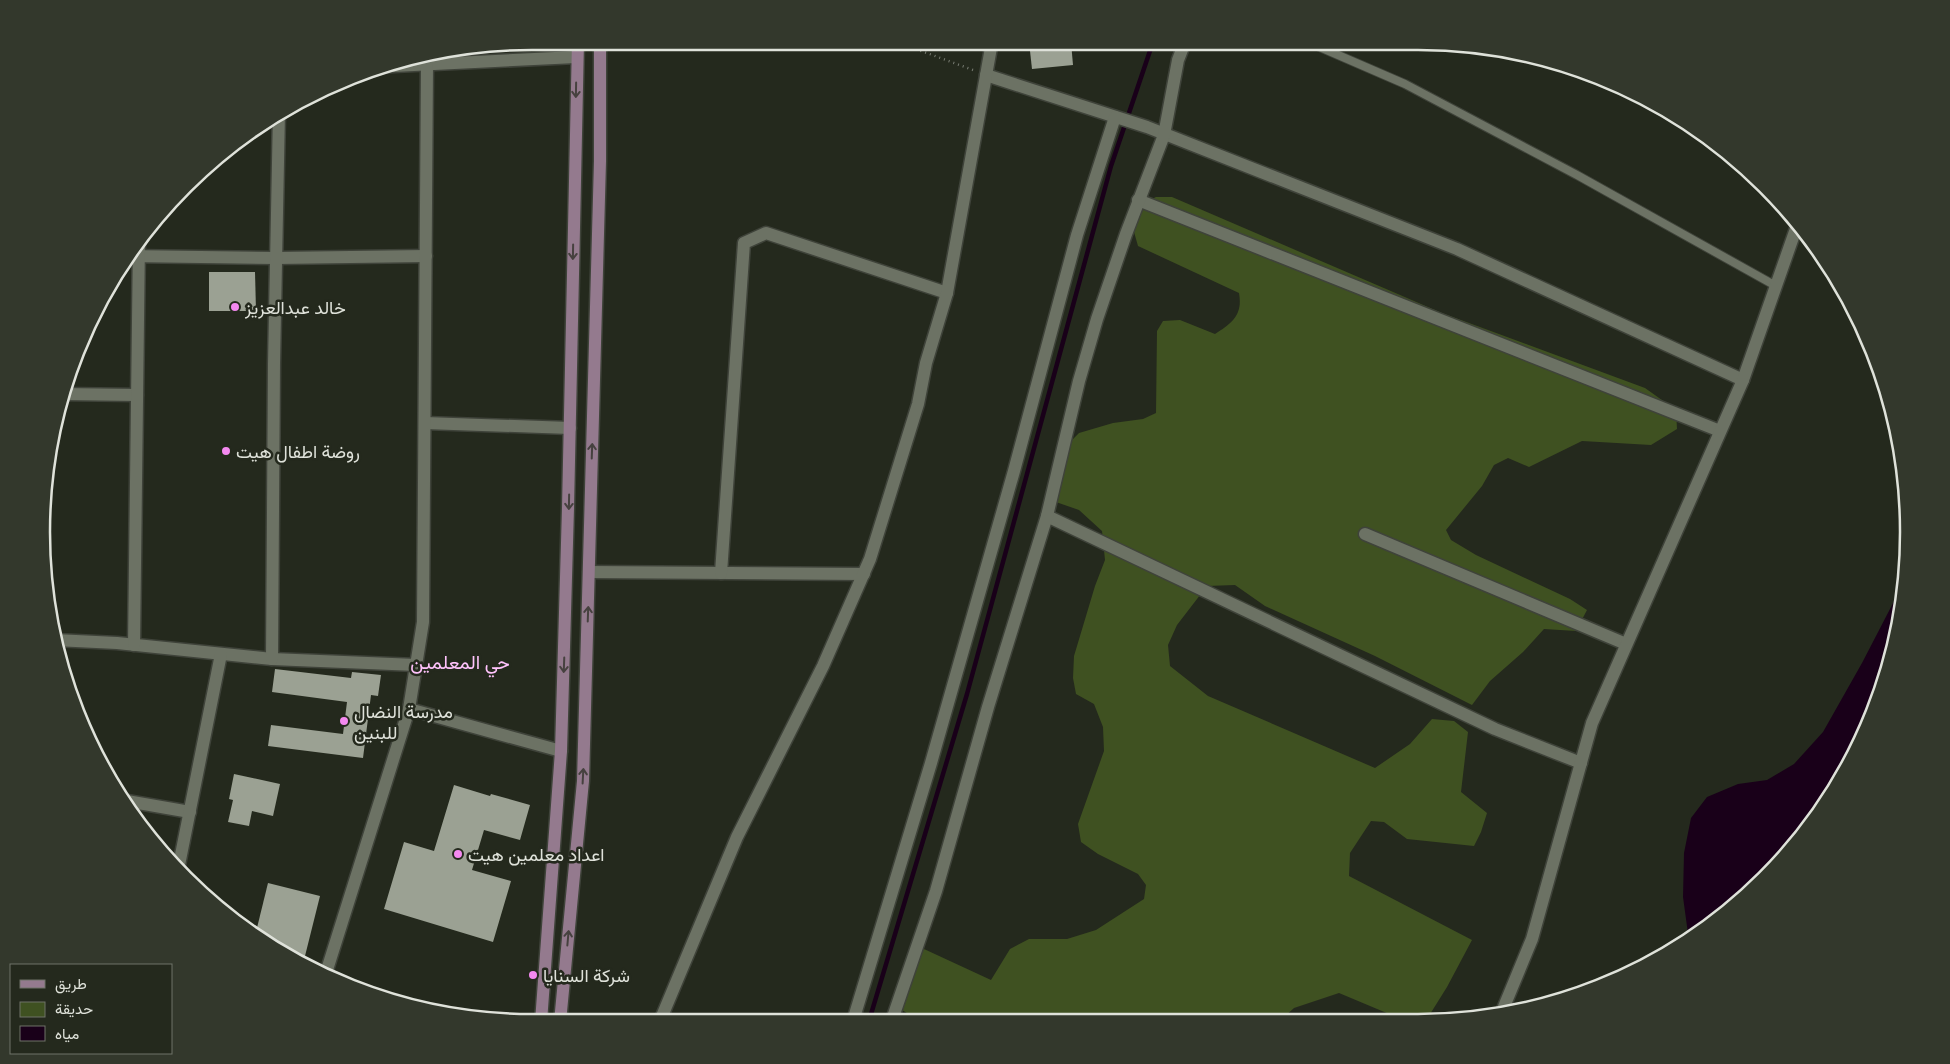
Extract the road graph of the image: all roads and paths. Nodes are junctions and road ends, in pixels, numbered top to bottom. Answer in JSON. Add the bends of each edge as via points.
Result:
{"nodes":[{"id":1,"x":577,"y":50,"type":"edge"},
{"id":2,"x":600,"y":50,"type":"edge"},
{"id":3,"x":919,"y":50,"type":"edge"},
{"id":4,"x":991,"y":50,"type":"edge"},
{"id":5,"x":1182,"y":50,"type":"edge"},
{"id":6,"x":1326,"y":50,"type":"edge"},
{"id":7,"x":576,"y":57,"type":"junction"},
{"id":8,"x":427,"y":65,"type":"junction"},
{"id":9,"x":408,"y":66,"type":"edge"},
{"id":10,"x":986,"y":75,"type":"junction"},
{"id":11,"x":1118,"y":118,"type":"junction"},
{"id":12,"x":279,"y":122,"type":"edge"},
{"id":13,"x":1164,"y":135,"type":"junction"},
{"id":14,"x":1138,"y":200,"type":"junction"},
{"id":15,"x":1795,"y":232,"type":"edge"},
{"id":16,"x":137,"y":256,"type":"edge"},
{"id":17,"x":426,"y":256,"type":"junction"},
{"id":18,"x":276,"y":258,"type":"junction"},
{"id":19,"x":133,"y":261,"type":"edge"},
{"id":20,"x":1776,"y":286,"type":"junction"},
{"id":21,"x":948,"y":293,"type":"junction"},
{"id":22,"x":1743,"y":380,"type":"junction"},
{"id":23,"x":70,"y":394,"type":"edge"},
{"id":24,"x":137,"y":395,"type":"junction"},
{"id":25,"x":425,"y":422,"type":"junction"},
{"id":26,"x":570,"y":428,"type":"junction"},
{"id":27,"x":1720,"y":431,"type":"junction"},
{"id":28,"x":1047,"y":516,"type":"junction"},
{"id":29,"x":1365,"y":534,"type":"dead end"},
{"id":30,"x":589,"y":572,"type":"junction"},
{"id":31,"x":720,"y":573,"type":"junction"},
{"id":32,"x":864,"y":574,"type":"junction"},
{"id":33,"x":62,"y":640,"type":"edge"},
{"id":34,"x":134,"y":644,"type":"junction"},
{"id":35,"x":1626,"y":644,"type":"junction"},
{"id":36,"x":221,"y":654,"type":"junction"},
{"id":37,"x":272,"y":660,"type":"junction"},
{"id":38,"x":416,"y":665,"type":"junction"},
{"id":39,"x":409,"y":709,"type":"junction"},
{"id":40,"x":561,"y":750,"type":"junction"},
{"id":41,"x":1581,"y":764,"type":"junction"},
{"id":42,"x":133,"y":802,"type":"edge"},
{"id":43,"x":190,"y":812,"type":"junction"},
{"id":44,"x":180,"y":861,"type":"edge"},
{"id":45,"x":328,"y":968,"type":"edge"},
{"id":46,"x":1504,"y":1006,"type":"edge"},
{"id":47,"x":542,"y":1014,"type":"edge"},
{"id":48,"x":561,"y":1014,"type":"edge"},
{"id":49,"x":663,"y":1014,"type":"edge"},
{"id":50,"x":855,"y":1014,"type":"edge"},
{"id":51,"x":894,"y":1014,"type":"edge"}],
"edges":[{"from":1,"to":7,"type":"main road"},
{"from":30,"to":2,"type":"main road","one_way":true},
{"from":3,"to":10,"type":"path"},
{"from":4,"to":10,"type":"street"},
{"from":5,"to":13,"type":"street"},
{"from":6,"to":20,"type":"lane","via":[[1405,84]]},
{"from":7,"to":8,"type":"street"},
{"from":7,"to":26,"type":"main road","one_way":true},
{"from":8,"to":9,"type":"street"},
{"from":8,"to":17,"type":"street"},
{"from":10,"to":11,"type":"street"},
{"from":10,"to":21,"type":"street"},
{"from":11,"to":13,"type":"street"},
{"from":11,"to":50,"type":"street","via":[[1077,235],[932,763]]},
{"from":12,"to":18,"type":"street"},
{"from":13,"to":14,"type":"street"},
{"from":13,"to":22,"type":"street","via":[[1457,249]]},
{"from":14,"to":27,"type":"street"},
{"from":14,"to":28,"type":"street","via":[[1079,381]]},
{"from":15,"to":20,"type":"street"},
{"from":16,"to":18,"type":"street"},
{"from":17,"to":18,"type":"street"},
{"from":17,"to":25,"type":"street"},
{"from":18,"to":37,"type":"street"},
{"from":19,"to":24,"type":"street"},
{"from":20,"to":22,"type":"street"},
{"from":21,"to":31,"type":"street","via":[[766,233],[744,243]]},
{"from":21,"to":32,"type":"street","via":[[926,363],[918,404]]},
{"from":22,"to":27,"type":"street"},
{"from":23,"to":24,"type":"street"},
{"from":24,"to":34,"type":"street"},
{"from":25,"to":26,"type":"street"},
{"from":25,"to":38,"type":"street","via":[[423,622]]},
{"from":26,"to":40,"type":"main road","one_way":true},
{"from":27,"to":35,"type":"street"},
{"from":28,"to":41,"type":"street","via":[[1495,730]]},
{"from":28,"to":51,"type":"street","via":[[936,891]]},
{"from":29,"to":35,"type":"street"},
{"from":30,"to":31,"type":"street"},
{"from":48,"to":30,"type":"main road","one_way":true,"via":[[583,781]]},
{"from":31,"to":32,"type":"street"},
{"from":32,"to":49,"type":"street","via":[[823,666],[737,837]]},
{"from":33,"to":34,"type":"street"},
{"from":34,"to":36,"type":"street"},
{"from":35,"to":41,"type":"street","via":[[1592,723]]},
{"from":36,"to":37,"type":"street"},
{"from":36,"to":43,"type":"street"},
{"from":37,"to":38,"type":"street"},
{"from":38,"to":39,"type":"street"},
{"from":39,"to":40,"type":"street"},
{"from":39,"to":45,"type":"street"},
{"from":40,"to":47,"type":"main road"},
{"from":41,"to":46,"type":"street","via":[[1532,939]]},
{"from":42,"to":43,"type":"street"},
{"from":43,"to":44,"type":"street"}]}
